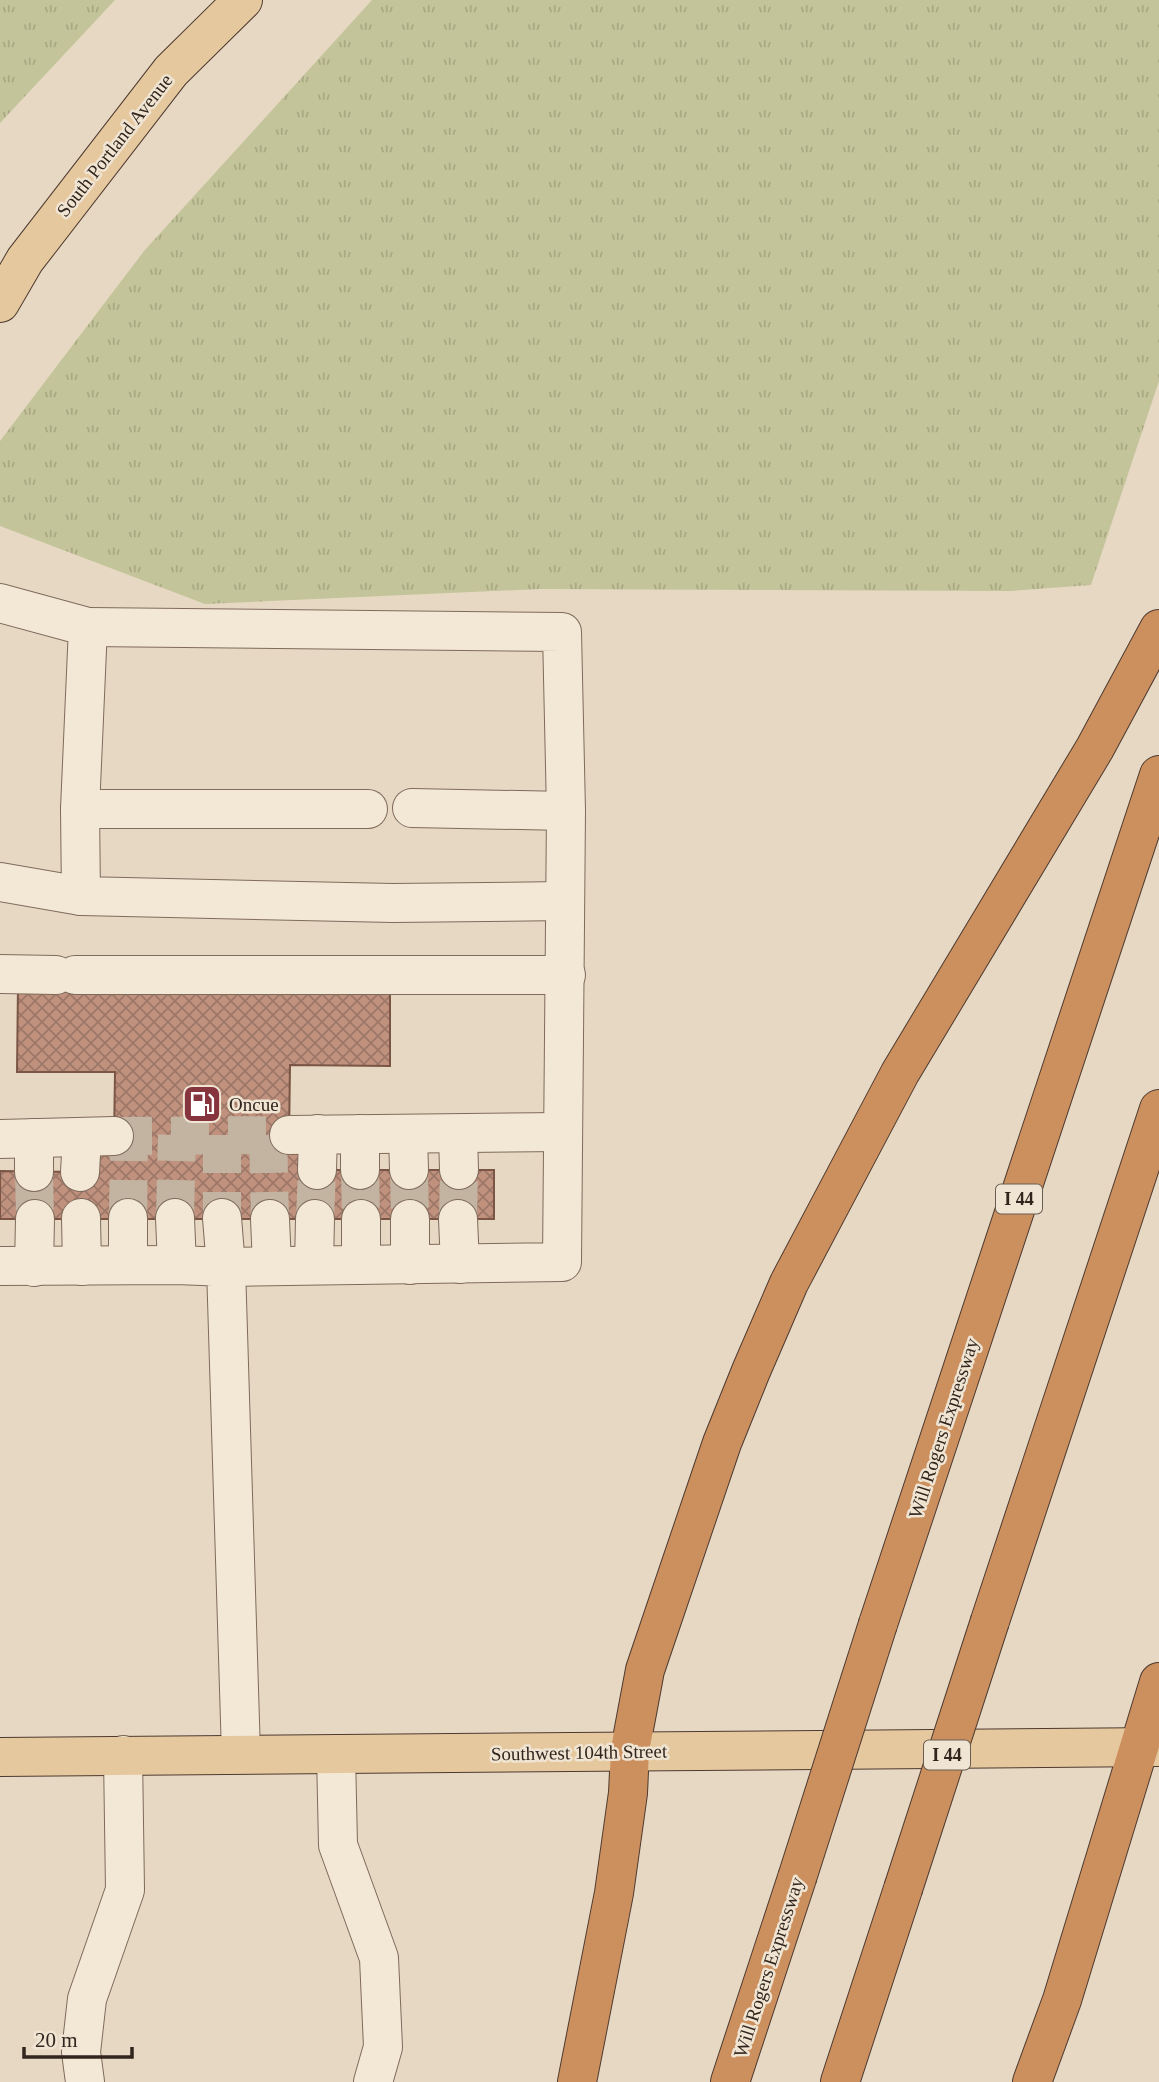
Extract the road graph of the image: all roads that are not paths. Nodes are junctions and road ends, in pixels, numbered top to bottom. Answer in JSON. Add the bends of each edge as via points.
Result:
{"nodes":[{"id":1,"x":243,"y":0,"type":"edge"},
{"id":2,"x":0,"y":303,"type":"edge"},
{"id":3,"x":0,"y":603,"type":"edge"},
{"id":4,"x":88,"y":627,"type":"junction"},
{"id":5,"x":1159,"y":629,"type":"edge"},
{"id":6,"x":1159,"y":775,"type":"edge"},
{"id":7,"x":412,"y":808,"type":"dead end"},
{"id":8,"x":80,"y":809,"type":"junction"},
{"id":9,"x":368,"y":809,"type":"dead end"},
{"id":10,"x":566,"y":811,"type":"junction"},
{"id":11,"x":0,"y":881,"type":"edge"},
{"id":12,"x":81,"y":896,"type":"junction"},
{"id":13,"x":565,"y":901,"type":"junction"},
{"id":14,"x":0,"y":974,"type":"edge"},
{"id":15,"x":566,"y":975,"type":"junction"},
{"id":16,"x":1159,"y":1109,"type":"edge"},
{"id":17,"x":563,"y":1132,"type":"junction"},
{"id":18,"x":308,"y":1146,"type":"tunnel mouth"},
{"id":19,"x":92,"y":1148,"type":"tunnel mouth"},
{"id":20,"x":23,"y":1150,"type":"edge"},
{"id":21,"x":81,"y":1218,"type":"dead end"},
{"id":22,"x":128,"y":1218,"type":"tunnel mouth"},
{"id":23,"x":175,"y":1218,"type":"tunnel mouth"},
{"id":24,"x":222,"y":1218,"type":"tunnel mouth"},
{"id":25,"x":35,"y":1219,"type":"tunnel mouth"},
{"id":26,"x":270,"y":1219,"type":"tunnel mouth"},
{"id":27,"x":315,"y":1219,"type":"tunnel mouth"},
{"id":28,"x":360,"y":1219,"type":"tunnel mouth"},
{"id":29,"x":410,"y":1219,"type":"tunnel mouth"},
{"id":30,"x":458,"y":1219,"type":"tunnel mouth"},
{"id":31,"x":460,"y":1264,"type":"junction"},
{"id":32,"x":128,"y":1265,"type":"junction"},
{"id":33,"x":177,"y":1265,"type":"junction"},
{"id":34,"x":272,"y":1265,"type":"junction"},
{"id":35,"x":314,"y":1265,"type":"junction"},
{"id":36,"x":360,"y":1265,"type":"junction"},
{"id":37,"x":410,"y":1265,"type":"junction"},
{"id":38,"x":17,"y":1266,"type":"edge"},
{"id":39,"x":82,"y":1266,"type":"junction"},
{"id":40,"x":226,"y":1267,"type":"junction"},
{"id":41,"x":1159,"y":1682,"type":"edge"},
{"id":42,"x":1149,"y":1747,"type":"edge"},
{"id":43,"x":630,"y":1750,"type":"junction"},
{"id":44,"x":241,"y":1754,"type":"junction"},
{"id":45,"x":337,"y":1754,"type":"junction"},
{"id":46,"x":123,"y":1755,"type":"junction"},
{"id":47,"x":0,"y":1757,"type":"edge"},
{"id":48,"x":85,"y":2082,"type":"edge"},
{"id":49,"x":373,"y":2082,"type":"edge"},
{"id":50,"x":577,"y":2082,"type":"edge"},
{"id":51,"x":730,"y":2082,"type":"edge"},
{"id":52,"x":840,"y":2082,"type":"edge"},
{"id":53,"x":1032,"y":2082,"type":"edge"}],
"edges":[{"from":1,"to":2,"type":"main road","name":"South Portland Avenue","via":[[171,71],[25,260]]},
{"from":3,"to":4,"type":"lane"},
{"from":4,"to":8,"type":"lane"},
{"from":4,"to":10,"type":"lane","via":[[562,632]]},
{"from":5,"to":43,"type":"highway","via":[[1095,748],[900,1073],[789,1283],[718,1456],[645,1670]]},
{"from":6,"to":51,"type":"highway","name":"Will Rogers Expressway","number":"I 44","bridge":true},
{"from":7,"to":10,"type":"lane"},
{"from":8,"to":9,"type":"lane"},
{"from":8,"to":12,"type":"lane"},
{"from":10,"to":13,"type":"lane"},
{"from":11,"to":12,"type":"lane"},
{"from":12,"to":13,"type":"lane","via":[[393,903]]},
{"from":13,"to":15,"type":"lane"},
{"from":14,"to":15,"type":"lane"},
{"from":15,"to":17,"type":"lane"},
{"from":16,"to":52,"type":"highway","number":"I 44","bridge":true},
{"from":17,"to":18,"type":"lane","via":[[458,1152],[360,1152]]},
{"from":17,"to":31,"type":"lane","via":[[562,1262]]},
{"from":19,"to":20,"type":"lane"},
{"from":21,"to":39,"type":"lane"},
{"from":22,"to":32,"type":"lane"},
{"from":23,"to":33,"type":"lane"},
{"from":24,"to":40,"type":"lane"},
{"from":25,"to":38,"type":"lane"},
{"from":26,"to":34,"type":"lane"},
{"from":27,"to":35,"type":"lane"},
{"from":28,"to":36,"type":"lane"},
{"from":29,"to":37,"type":"lane"},
{"from":30,"to":31,"type":"lane"},
{"from":31,"to":37,"type":"lane"},
{"from":32,"to":33,"type":"lane"},
{"from":32,"to":39,"type":"lane"},
{"from":33,"to":40,"type":"lane"},
{"from":34,"to":35,"type":"lane"},
{"from":34,"to":40,"type":"lane"},
{"from":35,"to":36,"type":"lane"},
{"from":36,"to":37,"type":"lane"},
{"from":38,"to":39,"type":"lane"},
{"from":40,"to":44,"type":"lane"},
{"from":41,"to":42,"type":"highway"},
{"from":42,"to":43,"type":"main road","name":"Southwest 104th Street"},
{"from":42,"to":53,"type":"highway"},
{"from":43,"to":45,"type":"main road","name":"Southwest 104th Street"},
{"from":43,"to":50,"type":"highway","via":[[614,1893]]},
{"from":44,"to":45,"type":"main road","name":"Southwest 104th Street"},
{"from":44,"to":46,"type":"main road","name":"Southwest 104th Street"},
{"from":45,"to":49,"type":"lane","via":[[338,1845],[379,1958],[383,2047]]},
{"from":46,"to":47,"type":"main road","name":"Southwest 104th Street"},
{"from":46,"to":48,"type":"lane","via":[[125,1890],[87,1999],[81,2052]]}]}
